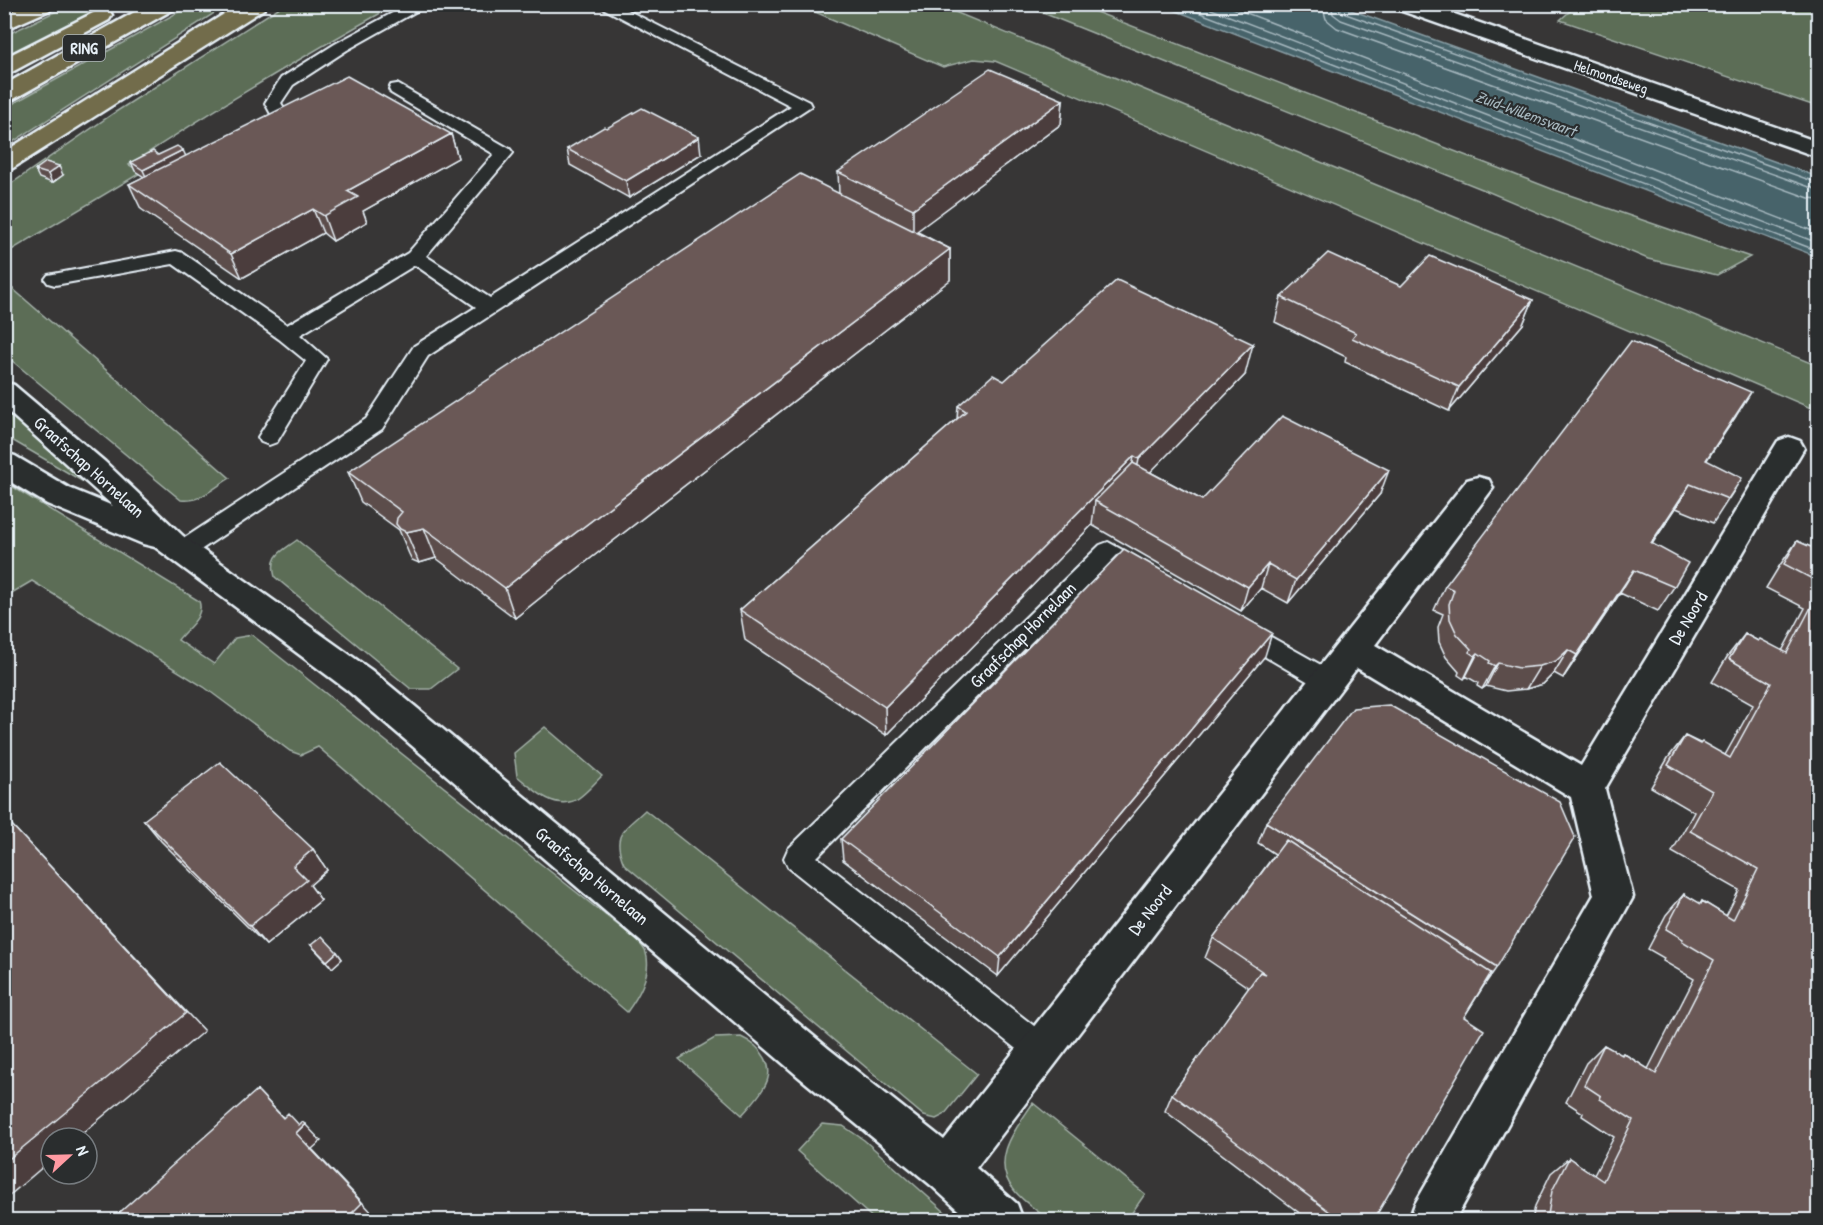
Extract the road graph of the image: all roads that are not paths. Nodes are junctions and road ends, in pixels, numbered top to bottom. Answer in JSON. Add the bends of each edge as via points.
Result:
{"nodes":[{"id":1,"x":44,"y":4,"type":"edge"},
{"id":2,"x":121,"y":4,"type":"edge"},
{"id":3,"x":166,"y":4,"type":"edge"},
{"id":4,"x":256,"y":4,"type":"edge"},
{"id":5,"x":422,"y":4,"type":"edge"},
{"id":6,"x":602,"y":4,"type":"edge"},
{"id":7,"x":1404,"y":4,"type":"edge"},
{"id":8,"x":4,"y":24,"type":"edge"},
{"id":9,"x":4,"y":67,"type":"edge"},
{"id":10,"x":397,"y":88,"type":"dead end"},
{"id":11,"x":4,"y":95,"type":"edge"},
{"id":12,"x":285,"y":125,"type":"edge"},
{"id":13,"x":1818,"y":150,"type":"edge"},
{"id":14,"x":4,"y":163,"type":"edge"},
{"id":15,"x":415,"y":257,"type":"junction"},
{"id":16,"x":55,"y":279,"type":"dead end"},
{"id":17,"x":490,"y":307,"type":"junction"},
{"id":18,"x":286,"y":334,"type":"junction"},
{"id":19,"x":4,"y":392,"type":"edge"},
{"id":20,"x":268,"y":437,"type":"dead end"},
{"id":21,"x":1789,"y":448,"type":"dead end"},
{"id":22,"x":4,"y":464,"type":"edge"},
{"id":23,"x":1478,"y":488,"type":"dead end"},
{"id":24,"x":177,"y":548,"type":"junction"},
{"id":25,"x":1168,"y":586,"type":"edge"},
{"id":26,"x":1218,"y":616,"type":"edge"},
{"id":27,"x":1353,"y":649,"type":"junction"},
{"id":28,"x":1328,"y":681,"type":"junction"},
{"id":29,"x":1587,"y":788,"type":"junction"},
{"id":30,"x":1041,"y":1050,"type":"junction"},
{"id":31,"x":947,"y":1171,"type":"junction"},
{"id":32,"x":1001,"y":1221,"type":"edge"},
{"id":33,"x":1431,"y":1221,"type":"edge"}],
"edges":[{"from":1,"to":8,"type":"main road"},
{"from":2,"to":9,"type":"main road","number":"RING"},
{"from":3,"to":11,"type":"main road","number":"RING"},
{"from":4,"to":14,"type":"main road"},
{"from":5,"to":12,"type":"lane","via":[[286,82],[273,103]]},
{"from":6,"to":17,"type":"lane","via":[[803,106]]},
{"from":7,"to":13,"type":"street","name":"Helmondseweg"},
{"from":10,"to":15,"type":"lane","via":[[504,153]]},
{"from":15,"to":17,"type":"lane"},
{"from":15,"to":18,"type":"lane"},
{"from":16,"to":18,"type":"lane","via":[[176,257]]},
{"from":17,"to":24,"type":"lane","via":[[421,351],[374,424]]},
{"from":18,"to":20,"type":"lane","via":[[317,359]]},
{"from":19,"to":24,"type":"street","name":"Graafschap Hornelaan"},
{"from":21,"to":29,"type":"street","name":"De Noord"},
{"from":22,"to":24,"type":"street","name":"Graafschap Hornelaan","via":[[58,496]]},
{"from":23,"to":27,"type":"street","name":"De Noord"},
{"from":24,"to":31,"type":"street","name":"Graafschap Hornelaan","via":[[359,680]]},
{"from":25,"to":30,"type":"lane","name":"Graafschap Hornelaan","via":[[1108,551],[798,858]]},
{"from":26,"to":28,"type":"lane"},
{"from":27,"to":28,"type":"street","name":"De Noord"},
{"from":27,"to":29,"type":"street"},
{"from":28,"to":30,"type":"street","name":"De Noord"},
{"from":29,"to":33,"type":"street","via":[[1614,897]]},
{"from":30,"to":31,"type":"street","name":"De Noord"},
{"from":31,"to":32,"type":"street","name":"Graafschap Hornelaan"}]}
